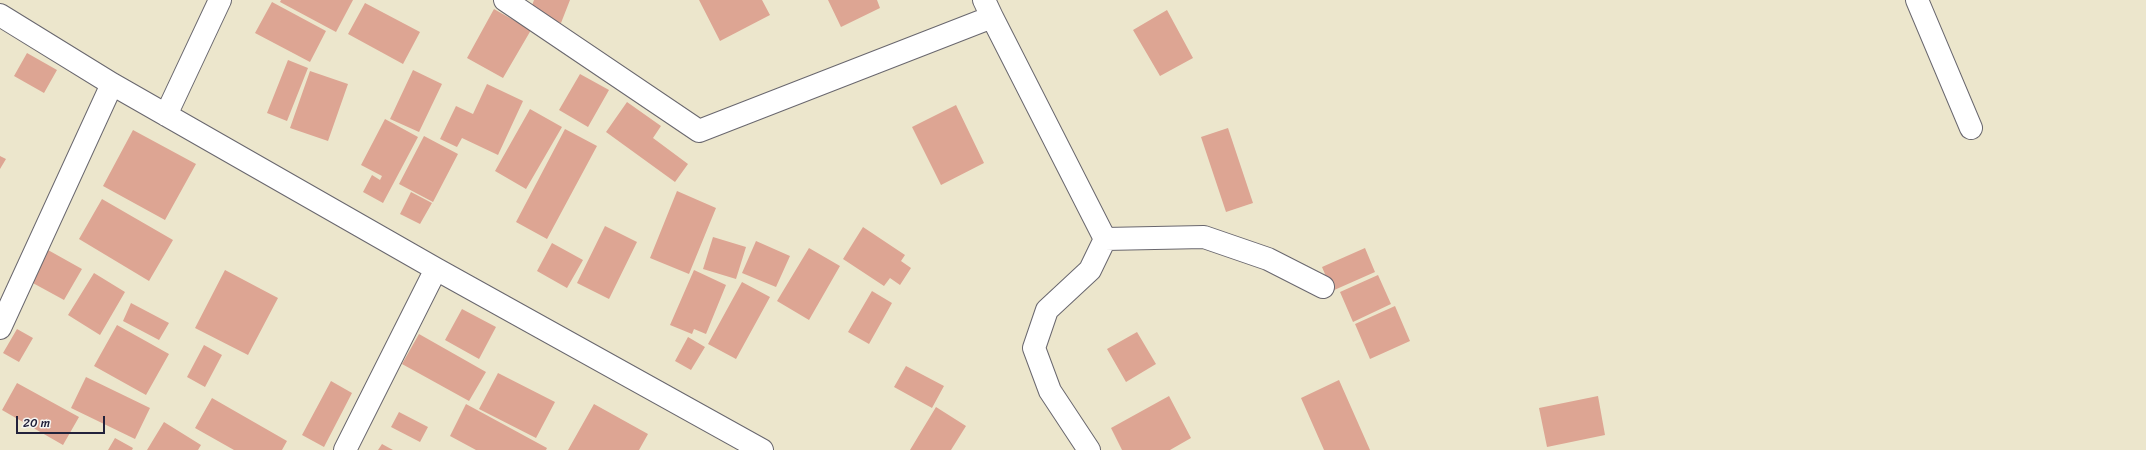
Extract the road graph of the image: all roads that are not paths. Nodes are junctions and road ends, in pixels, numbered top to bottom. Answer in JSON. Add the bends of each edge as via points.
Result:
{"nodes":[{"id":1,"x":220,"y":0,"type":"edge"},
{"id":2,"x":505,"y":0,"type":"edge"},
{"id":3,"x":1917,"y":0,"type":"edge"},
{"id":4,"x":988,"y":8,"type":"edge"},
{"id":5,"x":0,"y":15,"type":"edge"},
{"id":6,"x":112,"y":84,"type":"junction"},
{"id":7,"x":166,"y":115,"type":"junction"},
{"id":8,"x":1971,"y":128,"type":"dead end"},
{"id":9,"x":1105,"y":239,"type":"junction"},
{"id":10,"x":436,"y":269,"type":"junction"},
{"id":11,"x":1323,"y":287,"type":"dead end"},
{"id":12,"x":0,"y":328,"type":"edge"},
{"id":13,"x":345,"y":450,"type":"edge"},
{"id":14,"x":760,"y":450,"type":"edge"},
{"id":15,"x":1089,"y":450,"type":"edge"}],
"edges":[{"from":1,"to":7,"type":"street"},
{"from":2,"to":4,"type":"street","via":[[699,131]]},
{"from":3,"to":8,"type":"street"},
{"from":4,"to":9,"type":"street"},
{"from":5,"to":6,"type":"street"},
{"from":6,"to":7,"type":"street"},
{"from":6,"to":12,"type":"street"},
{"from":7,"to":10,"type":"street"},
{"from":9,"to":11,"type":"street","via":[[1204,237],[1268,259]]},
{"from":9,"to":15,"type":"street","via":[[1090,270],[1048,310],[1034,348],[1050,392]]},
{"from":10,"to":13,"type":"street"},
{"from":10,"to":14,"type":"street"}]}
